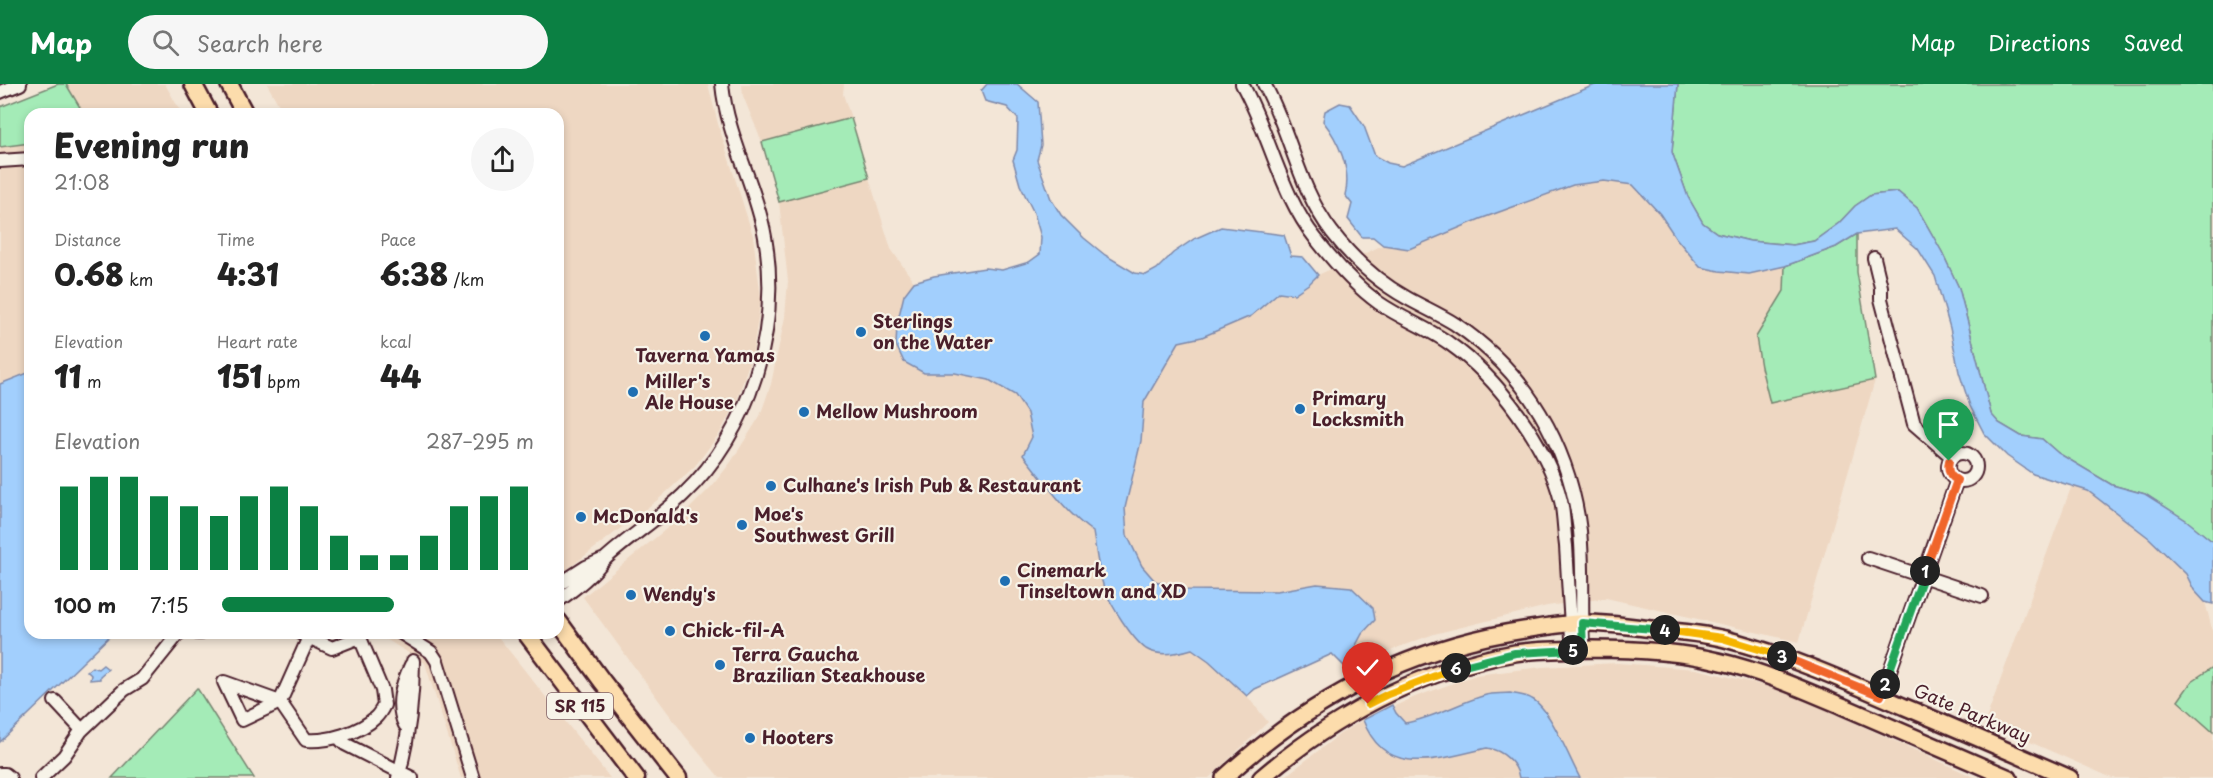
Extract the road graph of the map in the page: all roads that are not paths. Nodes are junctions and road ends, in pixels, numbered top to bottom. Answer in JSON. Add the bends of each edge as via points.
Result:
{"nodes":[{"id":1,"x":20,"y":84,"type":"edge"},
{"id":2,"x":193,"y":84,"type":"edge"},
{"id":3,"x":229,"y":84,"type":"edge"},
{"id":4,"x":722,"y":84,"type":"edge"},
{"id":5,"x":1242,"y":84,"type":"edge"},
{"id":6,"x":1264,"y":84,"type":"edge"},
{"id":7,"x":0,"y":92,"type":"edge"},
{"id":8,"x":1274,"y":104,"type":"junction"},
{"id":9,"x":205,"y":108,"type":"edge"},
{"id":10,"x":242,"y":108,"type":"edge"},
{"id":11,"x":1257,"y":112,"type":"junction"},
{"id":12,"x":24,"y":159,"type":"edge"},
{"id":13,"x":0,"y":161,"type":"edge"},
{"id":14,"x":1874,"y":258,"type":"dead end"},
{"id":15,"x":1405,"y":297,"type":"junction"},
{"id":16,"x":1397,"y":314,"type":"junction"},
{"id":17,"x":1524,"y":388,"type":"junction"},
{"id":18,"x":1535,"y":404,"type":"junction"},
{"id":19,"x":1513,"y":406,"type":"junction"},
{"id":20,"x":1952,"y":457,"type":"junction"},
{"id":21,"x":1957,"y":480,"type":"junction"},
{"id":22,"x":1868,"y":558,"type":"dead end"},
{"id":23,"x":603,"y":560,"type":"junction"},
{"id":24,"x":1923,"y":576,"type":"junction"},
{"id":25,"x":564,"y":581,"type":"edge"},
{"id":26,"x":564,"y":596,"type":"edge"},
{"id":27,"x":1982,"y":596,"type":"dead end"},
{"id":28,"x":1576,"y":623,"type":"junction"},
{"id":29,"x":564,"y":629,"type":"edge"},
{"id":30,"x":564,"y":638,"type":"edge"},
{"id":31,"x":174,"y":639,"type":"edge"},
{"id":32,"x":303,"y":639,"type":"edge"},
{"id":33,"x":313,"y":639,"type":"edge"},
{"id":34,"x":351,"y":639,"type":"edge"},
{"id":35,"x":361,"y":639,"type":"edge"},
{"id":36,"x":411,"y":639,"type":"edge"},
{"id":37,"x":531,"y":639,"type":"edge"},
{"id":38,"x":422,"y":646,"type":"junction"},
{"id":39,"x":1578,"y":650,"type":"junction"},
{"id":40,"x":580,"y":651,"type":"junction"},
{"id":41,"x":1881,"y":696,"type":"junction"},
{"id":42,"x":55,"y":701,"type":"dead end"},
{"id":43,"x":82,"y":730,"type":"junction"},
{"id":44,"x":340,"y":736,"type":"junction"},
{"id":45,"x":0,"y":774,"type":"edge"},
{"id":46,"x":399,"y":775,"type":"edge"},
{"id":47,"x":10,"y":778,"type":"edge"},
{"id":48,"x":41,"y":778,"type":"edge"},
{"id":49,"x":412,"y":778,"type":"edge"},
{"id":50,"x":473,"y":778,"type":"edge"},
{"id":51,"x":636,"y":778,"type":"edge"},
{"id":52,"x":678,"y":778,"type":"edge"},
{"id":53,"x":1224,"y":778,"type":"edge"},
{"id":54,"x":1261,"y":778,"type":"edge"},
{"id":55,"x":2008,"y":778,"type":"edge"},
{"id":56,"x":2070,"y":778,"type":"edge"}],
"edges":[{"from":1,"to":7,"type":"street"},
{"from":2,"to":9,"type":"highway"},
{"from":3,"to":10,"type":"highway"},
{"from":4,"to":23,"type":"street","via":[[764,235],[769,302],[762,352],[746,401],[714,459],[666,511]]},
{"from":5,"to":11,"type":"street"},
{"from":6,"to":8,"type":"street"},
{"from":8,"to":11,"type":"street"},
{"from":8,"to":15,"type":"street","via":[[1301,178],[1321,216],[1368,270]]},
{"from":11,"to":16,"type":"street","via":[[1288,193],[1315,238],[1347,276]]},
{"from":12,"to":13,"type":"street"},
{"from":14,"to":20,"type":"street","via":[[1914,424]]},
{"from":15,"to":16,"type":"street"},
{"from":15,"to":17,"type":"street","via":[[1470,335]]},
{"from":16,"to":19,"type":"street","via":[[1470,359]]},
{"from":17,"to":18,"type":"street"},
{"from":17,"to":19,"type":"street"},
{"from":18,"to":19,"type":"street"},
{"from":18,"to":28,"type":"street","via":[[1557,445],[1575,497],[1580,534]]},
{"from":19,"to":28,"type":"street","via":[[1542,455],[1560,500]]},
{"from":20,"to":21,"type":"street","via":[[1948,470]]},
{"from":20,"to":21,"type":"street","via":[[1965,453],[1975,462],[1974,475]]},
{"from":21,"to":24,"type":"street"},
{"from":22,"to":24,"type":"street"},
{"from":23,"to":25,"type":"street"},
{"from":23,"to":26,"type":"street"},
{"from":24,"to":27,"type":"street"},
{"from":24,"to":41,"type":"street"},
{"from":28,"to":39,"type":"street"},
{"from":28,"to":41,"type":"main road","name":"Gate Parkway","via":[[1722,638],[1776,653]]},
{"from":28,"to":53,"type":"main road","name":"Gate Parkway","via":[[1496,634],[1392,666],[1305,713]]},
{"from":29,"to":40,"type":"highway","number":"SR 115"},
{"from":30,"to":40,"type":"highway"},
{"from":31,"to":43,"type":"street","via":[[142,679],[124,690]]},
{"from":32,"to":44,"type":"street","via":[[280,702],[306,740]]},
{"from":33,"to":34,"type":"street","via":[[332,648]]},
{"from":35,"to":44,"type":"street","via":[[382,690],[384,705],[375,718]]},
{"from":36,"to":38,"type":"street"},
{"from":37,"to":51,"type":"highway","number":"SR 115"},
{"from":38,"to":46,"type":"street","via":[[413,662],[401,717],[407,729]]},
{"from":38,"to":50,"type":"street","via":[[437,660]]},
{"from":39,"to":54,"type":"main road","via":[[1515,653],[1471,663],[1388,694],[1319,732]]},
{"from":39,"to":55,"type":"main road","via":[[1641,649],[1718,661],[1775,678]]},
{"from":40,"to":52,"type":"highway","number":"SR 115"},
{"from":41,"to":56,"type":"main road","name":"Gate Parkway"},
{"from":42,"to":43,"type":"street"},
{"from":43,"to":48,"type":"street","via":[[64,756]]},
{"from":44,"to":46,"type":"street","via":[[345,744]]},
{"from":45,"to":47,"type":"street"},
{"from":46,"to":49,"type":"street"}]}
